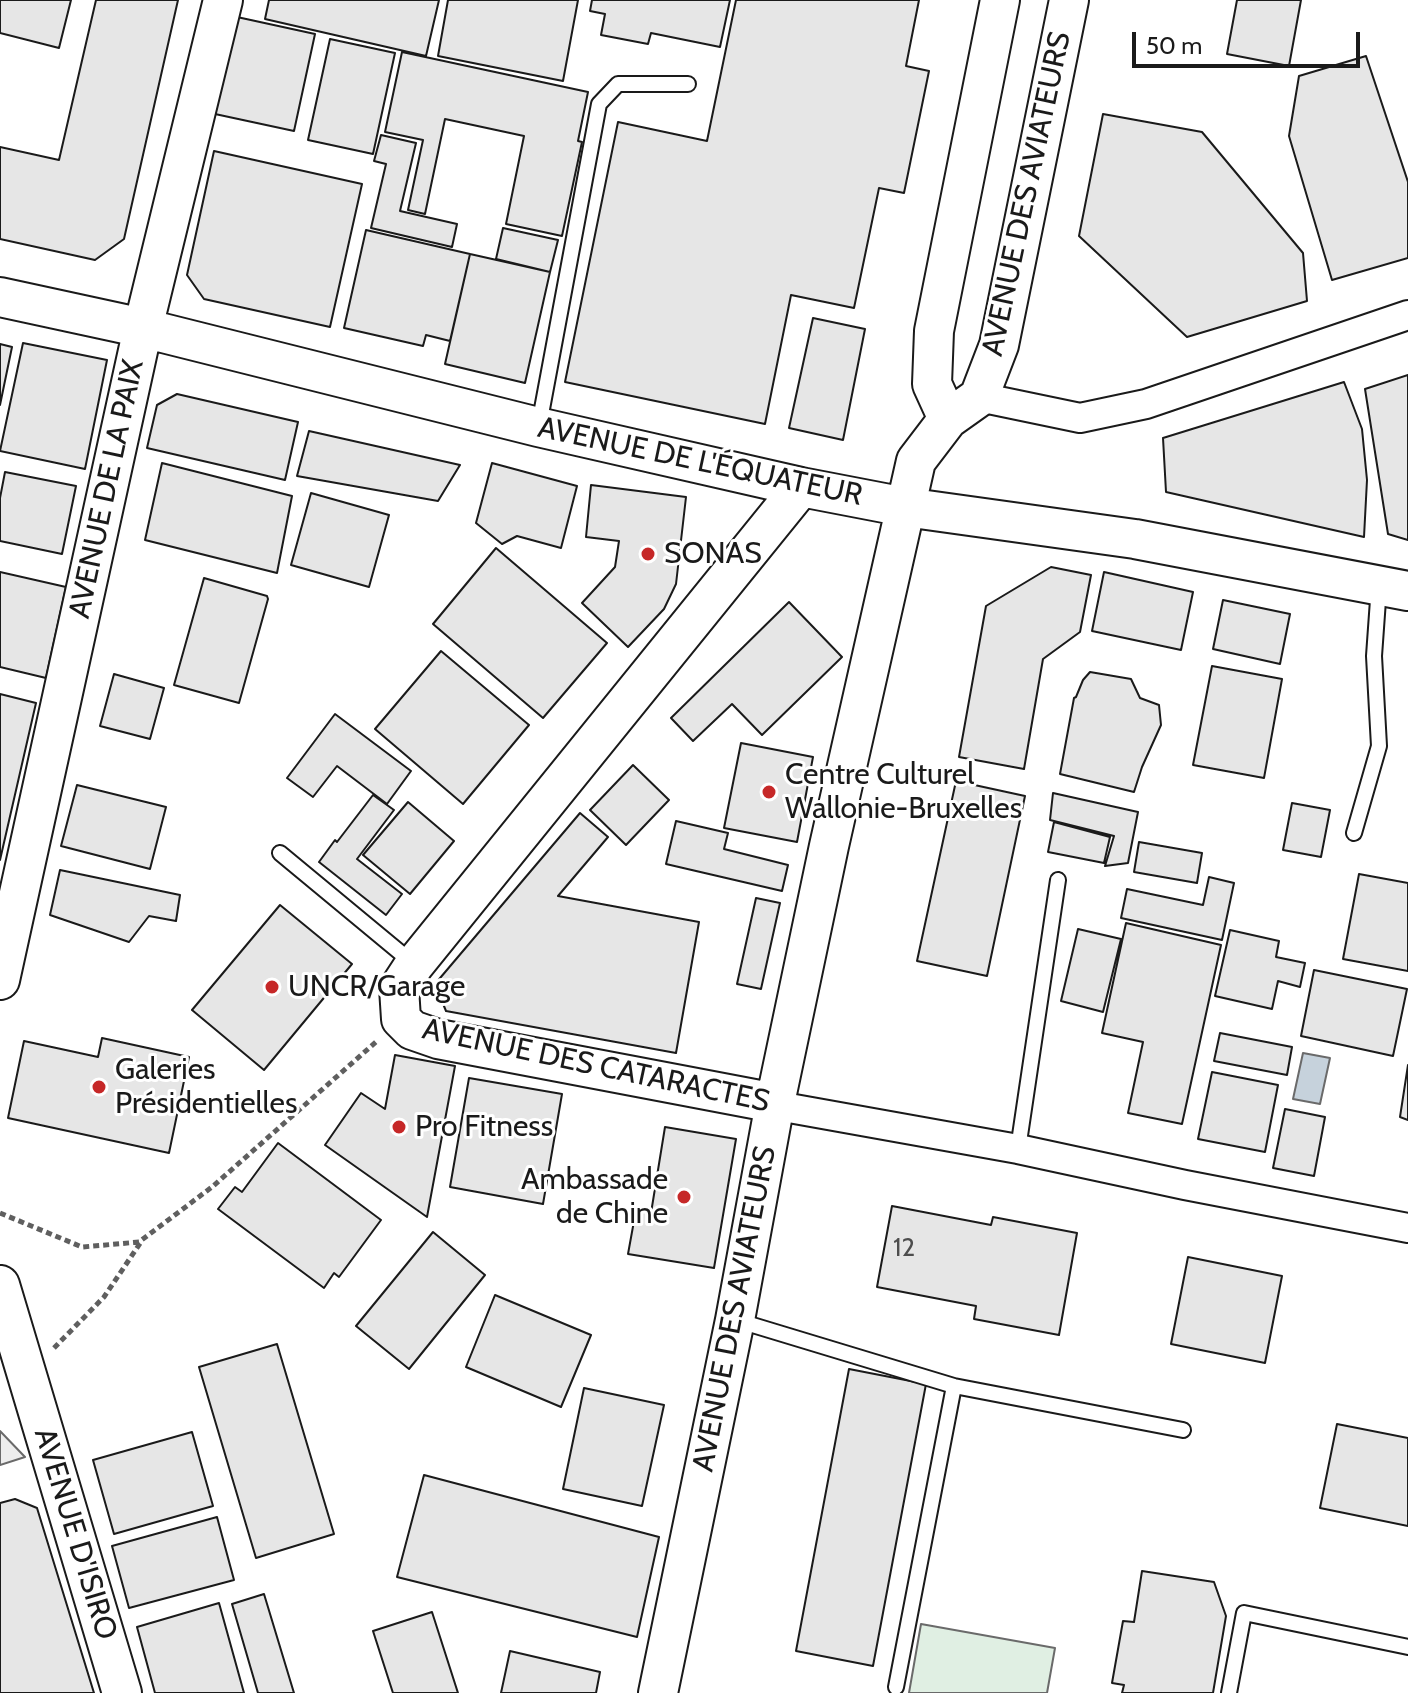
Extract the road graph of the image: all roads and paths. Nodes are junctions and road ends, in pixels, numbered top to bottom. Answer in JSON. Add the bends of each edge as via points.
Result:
{"nodes":[{"id":1,"x":223,"y":0,"type":"edge"},
{"id":2,"x":1000,"y":0,"type":"edge"},
{"id":3,"x":1069,"y":0,"type":"edge"},
{"id":4,"x":688,"y":84,"type":"dead end"},
{"id":5,"x":0,"y":297,"type":"edge"},
{"id":6,"x":1408,"y":315,"type":"edge"},
{"id":7,"x":143,"y":328,"type":"junction"},
{"id":8,"x":979,"y":397,"type":"junction"},
{"id":9,"x":948,"y":419,"type":"junction"},
{"id":10,"x":538,"y":427,"type":"junction"},
{"id":11,"x":801,"y":487,"type":"junction"},
{"id":12,"x":905,"y":507,"type":"junction"},
{"id":13,"x":1394,"y":588,"type":"edge"},
{"id":14,"x":1354,"y":833,"type":"dead end"},
{"id":15,"x":280,"y":853,"type":"dead end"},
{"id":16,"x":1058,"y":880,"type":"dead end"},
{"id":17,"x":2,"y":960,"type":"edge"},
{"id":18,"x":414,"y":965,"type":"junction"},
{"id":19,"x":401,"y":1019,"type":"junction"},
{"id":20,"x":775,"y":1103,"type":"junction"},
{"id":21,"x":1018,"y":1149,"type":"junction"},
{"id":22,"x":0,"y":1213,"type":"edge"},
{"id":23,"x":1408,"y":1228,"type":"edge"},
{"id":24,"x":143,"y":1238,"type":"junction"},
{"id":25,"x":0,"y":1285,"type":"edge"},
{"id":26,"x":735,"y":1320,"type":"junction"},
{"id":27,"x":14,"y":1379,"type":"edge"},
{"id":28,"x":954,"y":1386,"type":"junction"},
{"id":29,"x":1183,"y":1430,"type":"dead end"},
{"id":30,"x":1408,"y":1647,"type":"edge"},
{"id":31,"x":896,"y":1687,"type":"dead end"},
{"id":32,"x":122,"y":1693,"type":"edge"},
{"id":33,"x":658,"y":1693,"type":"edge"},
{"id":34,"x":1229,"y":1693,"type":"edge"}],
"edges":[{"from":1,"to":7,"type":"street","name":"AVENUE DE LA PAIX"},
{"from":2,"to":9,"type":"street","name":"AVENUE DES AVIATEURS","via":[[934,331],[932,384]]},
{"from":3,"to":8,"type":"street","name":"AVENUE DES AVIATEURS","via":[[999,345]]},
{"from":4,"to":10,"type":"lane","via":[[618,84],[599,104]]},
{"from":5,"to":7,"type":"street","name":"AVENUE DE L'ÉQUATEUR"},
{"from":6,"to":8,"type":"street","via":[[1146,404],[1080,418]]},
{"from":7,"to":10,"type":"street","name":"AVENUE DE L'ÉQUATEUR"},
{"from":7,"to":17,"type":"street","name":"AVENUE DE LA PAIX"},
{"from":8,"to":9,"type":"street","name":"AVENUE DES AVIATEURS"},
{"from":9,"to":12,"type":"street","name":"AVENUE DES AVIATEURS","via":[[916,461]]},
{"from":10,"to":11,"type":"street","name":"AVENUE DE L'ÉQUATEUR"},
{"from":11,"to":12,"type":"street","name":"AVENUE DE L'ÉQUATEUR"},
{"from":11,"to":18,"type":"street","name":"AVENUE DES CATARACTES"},
{"from":12,"to":13,"type":"street","name":"AVENUE DE L'ÉQUATEUR","via":[[1135,539]]},
{"from":12,"to":20,"type":"street","name":"AVENUE DES AVIATEURS"},
{"from":13,"to":14,"type":"lane","via":[[1374,656],[1379,746]]},
{"from":15,"to":18,"type":"lane"},
{"from":16,"to":21,"type":"lane"},
{"from":18,"to":19,"type":"street","name":"AVENUE DES CATARACTES","via":[[399,988]]},
{"from":19,"to":20,"type":"street","name":"AVENUE DES CATARACTES","via":[[412,1030],[438,1039]]},
{"from":19,"to":24,"type":"path","via":[[212,1187]]},
{"from":20,"to":21,"type":"street","name":"AVENUE DES CATARACTES"},
{"from":20,"to":26,"type":"street","name":"AVENUE DES AVIATEURS"},
{"from":21,"to":23,"type":"street","name":"AVENUE DES CATARACTES"},
{"from":22,"to":24,"type":"path","via":[[82,1247]]},
{"from":24,"to":27,"type":"path","via":[[104,1297]]},
{"from":25,"to":27,"type":"street","name":"AVENUE D'ISIRO"},
{"from":26,"to":28,"type":"lane"},
{"from":26,"to":33,"type":"street","name":"AVENUE DES AVIATEURS"},
{"from":27,"to":32,"type":"street","name":"AVENUE D'ISIRO"},
{"from":28,"to":29,"type":"lane"},
{"from":28,"to":31,"type":"lane"},
{"from":30,"to":34,"type":"lane","via":[[1244,1613]]}]}
